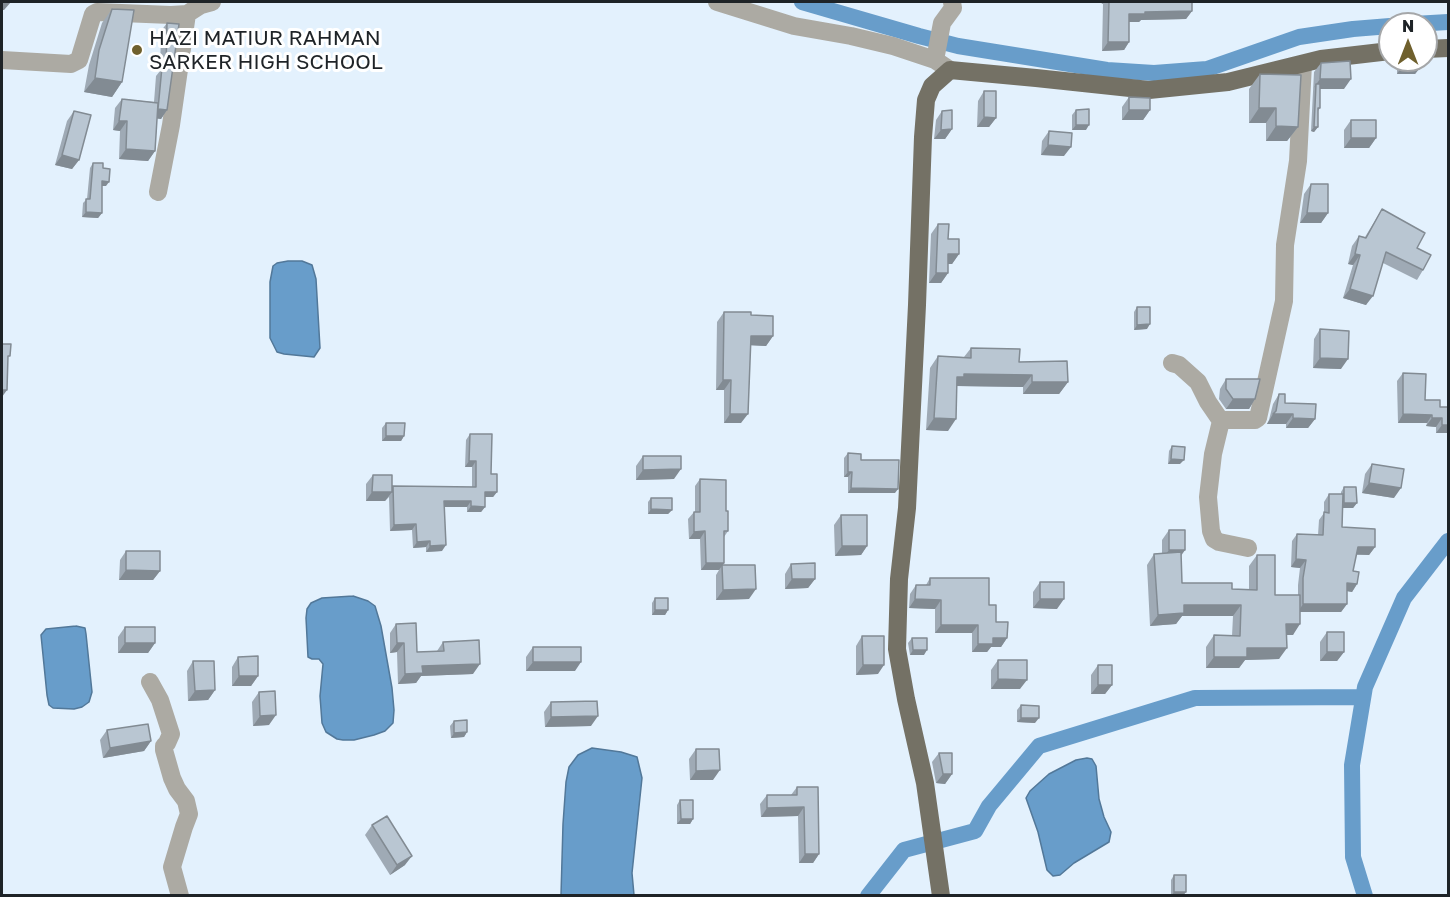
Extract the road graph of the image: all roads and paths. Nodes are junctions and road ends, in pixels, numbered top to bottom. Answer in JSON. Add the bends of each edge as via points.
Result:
{"nodes":[{"id":1,"x":212,"y":2,"type":"edge"},
{"id":2,"x":717,"y":2,"type":"edge"},
{"id":3,"x":952,"y":2,"type":"edge"},
{"id":4,"x":186,"y":14,"type":"junction"},
{"id":5,"x":1378,"y":52,"type":"edge"},
{"id":6,"x":2,"y":60,"type":"edge"},
{"id":7,"x":941,"y":60,"type":"junction"},
{"id":8,"x":1303,"y":64,"type":"junction"},
{"id":9,"x":158,"y":192,"type":"dead end"},
{"id":10,"x":1172,"y":363,"type":"dead end"},
{"id":11,"x":1221,"y":421,"type":"junction"},
{"id":12,"x":1248,"y":548,"type":"dead end"},
{"id":13,"x":150,"y":682,"type":"dead end"},
{"id":14,"x":940,"y":887,"type":"edge"},
{"id":15,"x":180,"y":896,"type":"edge"}],
"edges":[{"from":1,"to":4,"type":"street"},
{"from":2,"to":7,"type":"street","via":[[794,26],[851,36]]},
{"from":3,"to":7,"type":"street","via":[[953,8],[942,23]]},
{"from":4,"to":6,"type":"street","via":[[97,12],[93,14],[79,60],[70,64]]},
{"from":4,"to":9,"type":"street"},
{"from":5,"to":8,"type":"main road"},
{"from":7,"to":8,"type":"main road","via":[[1036,78],[1149,90],[1228,82]]},
{"from":7,"to":14,"type":"main road","via":[[926,100],[923,137],[897,649],[925,783]]},
{"from":8,"to":11,"type":"street","via":[[1298,161],[1285,245],[1284,301],[1258,418]]},
{"from":10,"to":11,"type":"street","via":[[1198,382]]},
{"from":11,"to":12,"type":"street","via":[[1208,497],[1211,531],[1219,542]]},
{"from":13,"to":15,"type":"street","via":[[171,734],[164,750],[172,778],[189,814],[172,867]]}]}
